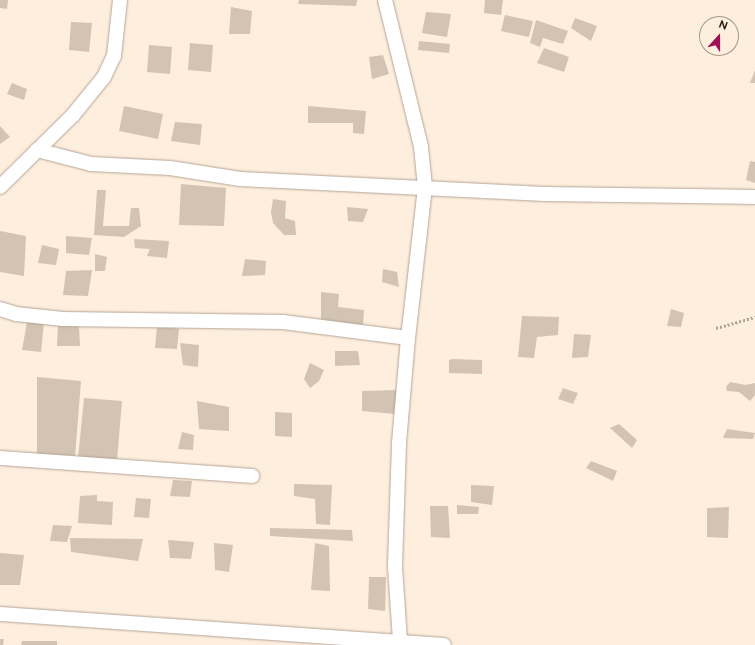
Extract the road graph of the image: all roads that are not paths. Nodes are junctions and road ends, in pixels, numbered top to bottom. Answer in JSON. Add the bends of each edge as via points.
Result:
{"nodes":[{"id":1,"x":120,"y":0,"type":"edge"},
{"id":2,"x":385,"y":0,"type":"edge"},
{"id":3,"x":37,"y":150,"type":"junction"},
{"id":4,"x":0,"y":187,"type":"edge"},
{"id":5,"x":425,"y":187,"type":"junction"},
{"id":6,"x":755,"y":197,"type":"edge"},
{"id":7,"x":0,"y":309,"type":"edge"},
{"id":8,"x":408,"y":338,"type":"junction"},
{"id":9,"x":0,"y":458,"type":"edge"},
{"id":10,"x":252,"y":476,"type":"dead end"},
{"id":11,"x":0,"y":614,"type":"edge"},
{"id":12,"x":400,"y":641,"type":"junction"},
{"id":13,"x":444,"y":645,"type":"edge"}],
"edges":[{"from":1,"to":3,"type":"street","via":[[114,56],[104,77],[73,115]]},
{"from":2,"to":5,"type":"street","via":[[421,147]]},
{"from":3,"to":4,"type":"street"},
{"from":3,"to":5,"type":"street","via":[[91,164],[170,168],[240,179]]},
{"from":5,"to":6,"type":"street","via":[[545,194]]},
{"from":5,"to":8,"type":"street"},
{"from":7,"to":8,"type":"street","via":[[16,314],[63,319],[283,322]]},
{"from":8,"to":12,"type":"street","via":[[399,444],[395,559]]},
{"from":9,"to":10,"type":"street"},
{"from":11,"to":12,"type":"street"},
{"from":12,"to":13,"type":"street"}]}
